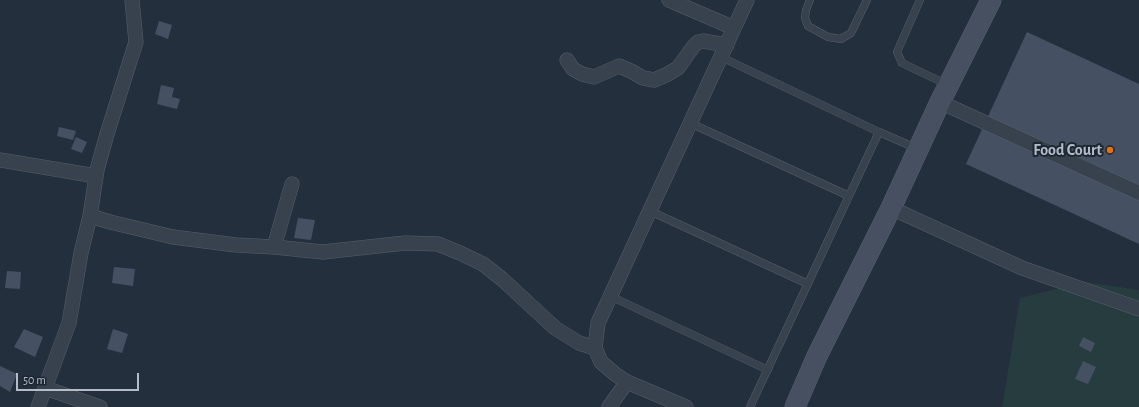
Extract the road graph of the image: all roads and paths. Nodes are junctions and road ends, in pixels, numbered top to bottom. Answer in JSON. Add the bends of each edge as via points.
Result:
{"nodes":[{"id":1,"x":132,"y":0,"type":"edge"},
{"id":2,"x":669,"y":0,"type":"edge"},
{"id":3,"x":748,"y":0,"type":"edge"},
{"id":4,"x":810,"y":0,"type":"edge"},
{"id":5,"x":867,"y":0,"type":"edge"},
{"id":6,"x":920,"y":0,"type":"edge"},
{"id":7,"x":991,"y":0,"type":"edge"},
{"id":8,"x":734,"y":28,"type":"junction"},
{"id":9,"x":724,"y":51,"type":"junction"},
{"id":10,"x":567,"y":60,"type":"dead end"},
{"id":11,"x":944,"y":94,"type":"junction"},
{"id":12,"x":690,"y":123,"type":"junction"},
{"id":13,"x":879,"y":132,"type":"junction"},
{"id":14,"x":918,"y":149,"type":"junction"},
{"id":15,"x":0,"y":160,"type":"edge"},
{"id":16,"x":96,"y":176,"type":"junction"},
{"id":17,"x":292,"y":184,"type":"dead end"},
{"id":18,"x":1139,"y":193,"type":"edge"},
{"id":19,"x":849,"y":196,"type":"junction"},
{"id":20,"x":891,"y":208,"type":"junction"},
{"id":21,"x":650,"y":211,"type":"junction"},
{"id":22,"x":90,"y":216,"type":"junction"},
{"id":23,"x":274,"y":247,"type":"junction"},
{"id":24,"x":808,"y":284,"type":"junction"},
{"id":25,"x":610,"y":296,"type":"junction"},
{"id":26,"x":1139,"y":309,"type":"edge"},
{"id":27,"x":595,"y":348,"type":"junction"},
{"id":28,"x":768,"y":370,"type":"junction"},
{"id":29,"x":627,"y":382,"type":"junction"},
{"id":30,"x":45,"y":388,"type":"junction"},
{"id":31,"x":38,"y":407,"type":"edge"},
{"id":32,"x":100,"y":407,"type":"edge"},
{"id":33,"x":609,"y":407,"type":"edge"},
{"id":34,"x":686,"y":407,"type":"edge"},
{"id":35,"x":750,"y":407,"type":"edge"},
{"id":36,"x":795,"y":407,"type":"edge"}],
"edges":[{"from":1,"to":16,"type":"street","via":[[136,42]]},
{"from":2,"to":8,"type":"street"},
{"from":3,"to":8,"type":"street"},
{"from":4,"to":5,"type":"lane","via":[[804,18],[808,26],[828,37],[841,39],[851,33]]},
{"from":6,"to":11,"type":"lane","via":[[897,52],[902,63]]},
{"from":7,"to":11,"type":"main road"},
{"from":8,"to":9,"type":"street"},
{"from":9,"to":10,"type":"street","via":[[703,41],[698,42],[678,68],[654,80],[643,78],[619,66],[594,77],[573,69]]},
{"from":9,"to":12,"type":"street"},
{"from":9,"to":13,"type":"lane"},
{"from":11,"to":14,"type":"main road"},
{"from":11,"to":18,"type":"street"},
{"from":12,"to":19,"type":"lane"},
{"from":12,"to":21,"type":"street"},
{"from":13,"to":14,"type":"lane"},
{"from":13,"to":19,"type":"lane"},
{"from":14,"to":20,"type":"main road"},
{"from":15,"to":16,"type":"street"},
{"from":16,"to":22,"type":"street"},
{"from":17,"to":23,"type":"street"},
{"from":19,"to":24,"type":"lane"},
{"from":20,"to":26,"type":"street","via":[[1022,268]]},
{"from":20,"to":36,"type":"main road","via":[[817,356]]},
{"from":21,"to":24,"type":"lane"},
{"from":21,"to":25,"type":"street"},
{"from":22,"to":23,"type":"street","via":[[173,237]]},
{"from":22,"to":30,"type":"street","via":[[81,253],[70,324]]},
{"from":23,"to":27,"type":"street","via":[[323,252],[405,243],[438,244],[483,264],[555,328],[579,343]]},
{"from":24,"to":28,"type":"lane"},
{"from":25,"to":27,"type":"street","via":[[598,323]]},
{"from":25,"to":28,"type":"lane"},
{"from":27,"to":29,"type":"street","via":[[601,362]]},
{"from":28,"to":35,"type":"lane"},
{"from":29,"to":33,"type":"street"},
{"from":29,"to":34,"type":"street"},
{"from":30,"to":31,"type":"street"},
{"from":30,"to":32,"type":"street"}]}
